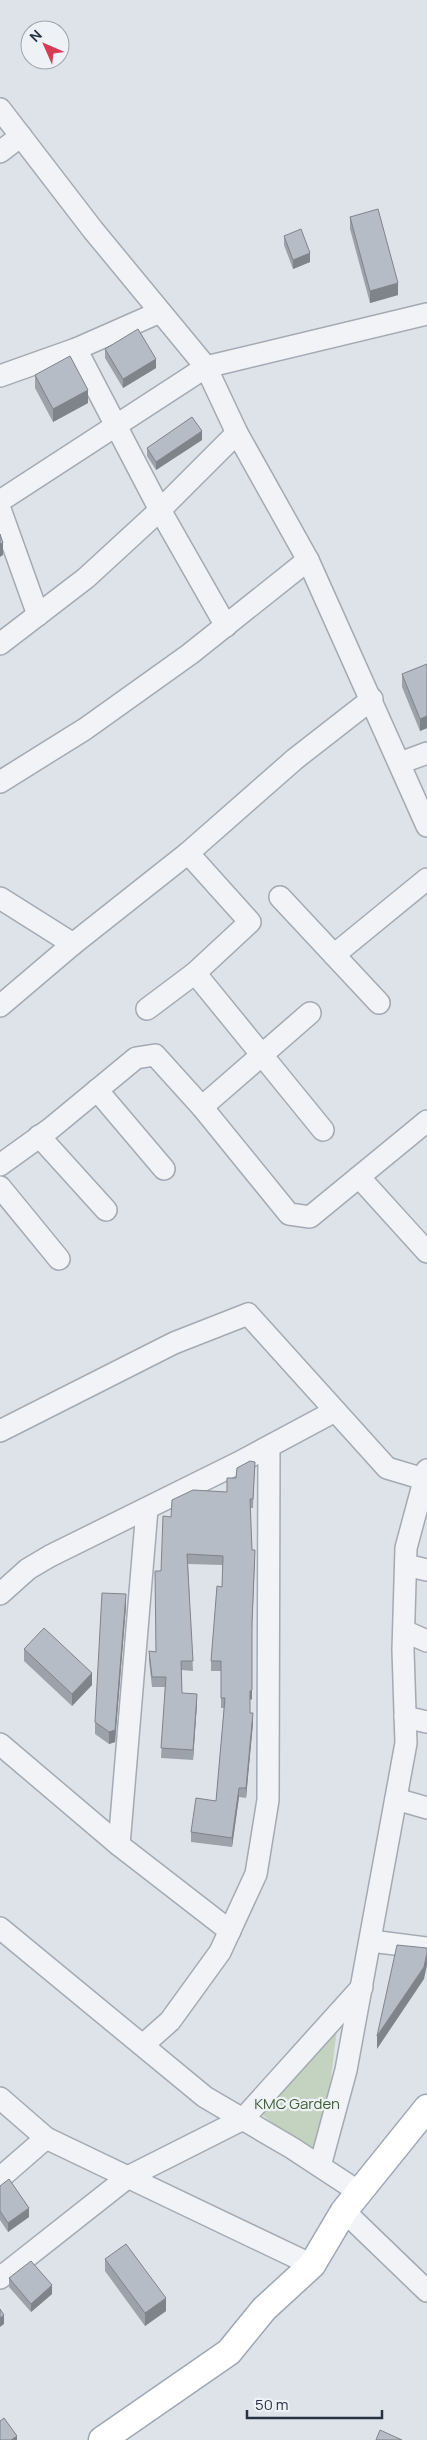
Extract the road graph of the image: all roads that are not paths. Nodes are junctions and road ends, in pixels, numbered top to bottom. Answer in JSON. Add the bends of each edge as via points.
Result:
{"nodes":[{"id":1,"x":0,"y":109,"type":"edge"},
{"id":2,"x":21,"y":136,"type":"junction"},
{"id":3,"x":0,"y":152,"type":"edge"},
{"id":4,"x":160,"y":312,"type":"junction"},
{"id":5,"x":427,"y":314,"type":"edge"},
{"id":6,"x":76,"y":349,"type":"junction"},
{"id":7,"x":206,"y":367,"type":"junction"},
{"id":8,"x":0,"y":376,"type":"edge"},
{"id":9,"x":116,"y":425,"type":"junction"},
{"id":10,"x":237,"y":432,"type":"junction"},
{"id":11,"x":0,"y":501,"type":"edge"},
{"id":12,"x":0,"y":509,"type":"edge"},
{"id":13,"x":160,"y":510,"type":"junction"},
{"id":14,"x":308,"y":560,"type":"junction"},
{"id":15,"x":38,"y":615,"type":"junction"},
{"id":16,"x":226,"y":626,"type":"junction"},
{"id":17,"x":0,"y":644,"type":"edge"},
{"id":18,"x":372,"y":699,"type":"junction"},
{"id":19,"x":427,"y":753,"type":"edge"},
{"id":20,"x":400,"y":763,"type":"junction"},
{"id":21,"x":0,"y":782,"type":"edge"},
{"id":22,"x":427,"y":826,"type":"edge"},
{"id":23,"x":188,"y":853,"type":"junction"},
{"id":24,"x":427,"y":879,"type":"edge"},
{"id":25,"x":280,"y":897,"type":"dead end"},
{"id":26,"x":0,"y":898,"type":"edge"},
{"id":27,"x":73,"y":944,"type":"junction"},
{"id":28,"x":334,"y":954,"type":"junction"},
{"id":29,"x":195,"y":973,"type":"junction"},
{"id":30,"x":379,"y":1003,"type":"dead end"},
{"id":31,"x":0,"y":1006,"type":"edge"},
{"id":32,"x":147,"y":1009,"type":"dead end"},
{"id":33,"x":310,"y":1013,"type":"dead end"},
{"id":34,"x":262,"y":1055,"type":"junction"},
{"id":35,"x":97,"y":1090,"type":"junction"},
{"id":36,"x":202,"y":1107,"type":"junction"},
{"id":37,"x":427,"y":1122,"type":"edge"},
{"id":38,"x":322,"y":1130,"type":"dead end"},
{"id":39,"x":39,"y":1136,"type":"junction"},
{"id":40,"x":4,"y":1155,"type":"edge"},
{"id":41,"x":164,"y":1169,"type":"dead end"},
{"id":42,"x":359,"y":1177,"type":"junction"},
{"id":43,"x":0,"y":1187,"type":"edge"},
{"id":44,"x":106,"y":1210,"type":"dead end"},
{"id":45,"x":427,"y":1252,"type":"edge"},
{"id":46,"x":59,"y":1259,"type":"dead end"},
{"id":47,"x":335,"y":1411,"type":"junction"},
{"id":48,"x":0,"y":1431,"type":"edge"},
{"id":49,"x":269,"y":1447,"type":"junction"},
{"id":50,"x":426,"y":1476,"type":"edge"},
{"id":51,"x":147,"y":1509,"type":"junction"},
{"id":52,"x":406,"y":1565,"type":"junction"},
{"id":53,"x":427,"y":1570,"type":"edge"},
{"id":54,"x":0,"y":1594,"type":"edge"},
{"id":55,"x":404,"y":1631,"type":"junction"},
{"id":56,"x":427,"y":1641,"type":"edge"},
{"id":57,"x":405,"y":1717,"type":"junction"},
{"id":58,"x":427,"y":1722,"type":"edge"},
{"id":59,"x":0,"y":1744,"type":"edge"},
{"id":60,"x":396,"y":1799,"type":"junction"},
{"id":61,"x":427,"y":1808,"type":"edge"},
{"id":62,"x":119,"y":1845,"type":"junction"},
{"id":63,"x":0,"y":1928,"type":"edge"},
{"id":64,"x":230,"y":1931,"type":"junction"},
{"id":65,"x":371,"y":1942,"type":"junction"},
{"id":66,"x":427,"y":1948,"type":"edge"},
{"id":67,"x":362,"y":1987,"type":"junction"},
{"id":68,"x":142,"y":2045,"type":"junction"},
{"id":69,"x":0,"y":2098,"type":"edge"},
{"id":70,"x":427,"y":2108,"type":"edge"},
{"id":71,"x":243,"y":2119,"type":"junction"},
{"id":72,"x":46,"y":2138,"type":"junction"},
{"id":73,"x":320,"y":2166,"type":"junction"},
{"id":74,"x":128,"y":2177,"type":"junction"},
{"id":75,"x":0,"y":2178,"type":"edge"},
{"id":76,"x":351,"y":2201,"type":"junction"},
{"id":77,"x":312,"y":2265,"type":"junction"},
{"id":78,"x":0,"y":2278,"type":"edge"},
{"id":79,"x":427,"y":2291,"type":"edge"},
{"id":80,"x":102,"y":2440,"type":"edge"}],
"edges":[{"from":1,"to":2,"type":"street"},
{"from":2,"to":3,"type":"street"},
{"from":2,"to":4,"type":"street"},
{"from":4,"to":6,"type":"street"},
{"from":4,"to":7,"type":"street"},
{"from":5,"to":7,"type":"street"},
{"from":6,"to":8,"type":"street"},
{"from":6,"to":9,"type":"street"},
{"from":7,"to":9,"type":"street"},
{"from":7,"to":10,"type":"street"},
{"from":9,"to":11,"type":"street"},
{"from":9,"to":13,"type":"street"},
{"from":10,"to":13,"type":"street"},
{"from":10,"to":14,"type":"street"},
{"from":12,"to":15,"type":"street"},
{"from":13,"to":15,"type":"street","via":[[86,578]]},
{"from":13,"to":16,"type":"street"},
{"from":14,"to":16,"type":"street"},
{"from":14,"to":18,"type":"street"},
{"from":15,"to":17,"type":"street"},
{"from":16,"to":21,"type":"street","via":[[85,729]]},
{"from":18,"to":20,"type":"street"},
{"from":18,"to":23,"type":"street","via":[[295,759]]},
{"from":19,"to":20,"type":"street"},
{"from":20,"to":22,"type":"street"},
{"from":23,"to":27,"type":"street"},
{"from":23,"to":29,"type":"street","via":[[250,922]]},
{"from":24,"to":28,"type":"street"},
{"from":25,"to":28,"type":"street"},
{"from":26,"to":27,"type":"street"},
{"from":27,"to":31,"type":"street"},
{"from":28,"to":30,"type":"street"},
{"from":29,"to":32,"type":"street"},
{"from":29,"to":34,"type":"street"},
{"from":33,"to":34,"type":"street"},
{"from":34,"to":36,"type":"street"},
{"from":34,"to":38,"type":"street"},
{"from":35,"to":36,"type":"street","via":[[136,1058],[155,1055]]},
{"from":35,"to":39,"type":"street"},
{"from":35,"to":41,"type":"street"},
{"from":36,"to":42,"type":"street","via":[[289,1214],[310,1217]]},
{"from":37,"to":42,"type":"street"},
{"from":39,"to":40,"type":"street"},
{"from":39,"to":44,"type":"street"},
{"from":42,"to":45,"type":"street"},
{"from":43,"to":46,"type":"street"},
{"from":47,"to":48,"type":"street","via":[[248,1314],[174,1343]]},
{"from":47,"to":49,"type":"street"},
{"from":47,"to":50,"type":"street","via":[[387,1468]]},
{"from":49,"to":51,"type":"street"},
{"from":49,"to":64,"type":"street","via":[[268,1800],[256,1874]]},
{"from":50,"to":52,"type":"street","via":[[406,1548]]},
{"from":51,"to":54,"type":"street","via":[[50,1556],[28,1569]]},
{"from":51,"to":62,"type":"street"},
{"from":52,"to":53,"type":"street"},
{"from":52,"to":55,"type":"street"},
{"from":55,"to":56,"type":"street"},
{"from":55,"to":57,"type":"street"},
{"from":57,"to":58,"type":"street"},
{"from":57,"to":60,"type":"street","via":[[406,1743]]},
{"from":59,"to":62,"type":"street"},
{"from":60,"to":61,"type":"street"},
{"from":60,"to":65,"type":"street"},
{"from":62,"to":64,"type":"street"},
{"from":63,"to":68,"type":"street"},
{"from":64,"to":68,"type":"street","via":[[220,1952],[170,2021]]},
{"from":65,"to":66,"type":"street"},
{"from":65,"to":67,"type":"street"},
{"from":67,"to":71,"type":"street"},
{"from":67,"to":73,"type":"street","via":[[346,2070]]},
{"from":68,"to":71,"type":"street","via":[[205,2097]]},
{"from":69,"to":72,"type":"street"},
{"from":70,"to":76,"type":"main road"},
{"from":71,"to":73,"type":"street"},
{"from":71,"to":74,"type":"street"},
{"from":72,"to":74,"type":"street"},
{"from":72,"to":75,"type":"street"},
{"from":73,"to":76,"type":"street"},
{"from":74,"to":77,"type":"street"},
{"from":74,"to":78,"type":"street"},
{"from":76,"to":77,"type":"main road"},
{"from":76,"to":79,"type":"street"},
{"from":77,"to":80,"type":"main road","via":[[264,2309],[229,2352]]}]}
